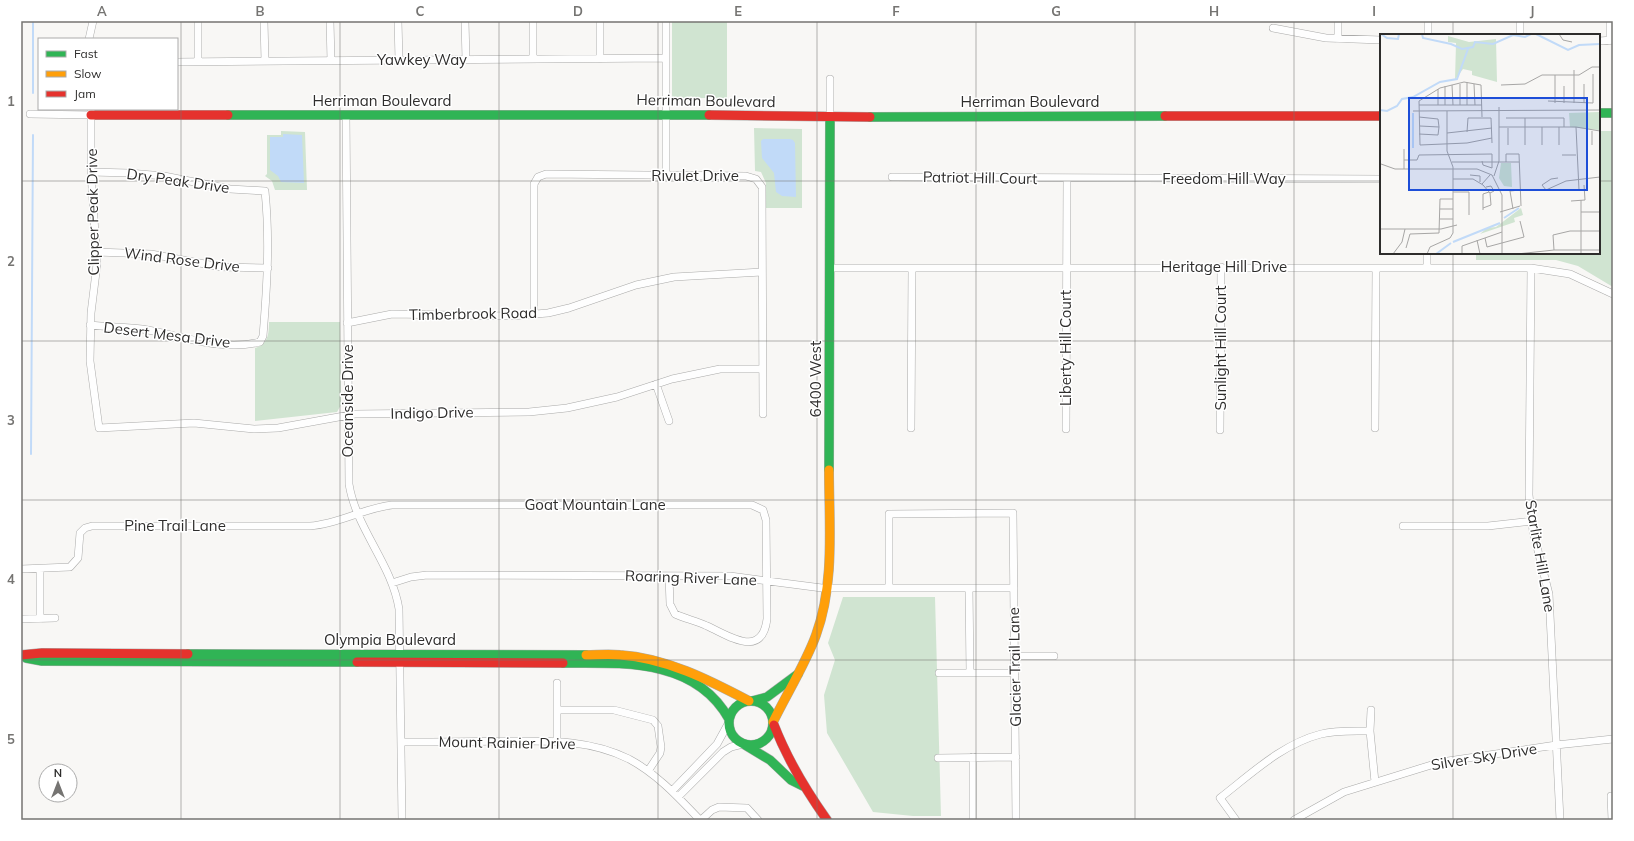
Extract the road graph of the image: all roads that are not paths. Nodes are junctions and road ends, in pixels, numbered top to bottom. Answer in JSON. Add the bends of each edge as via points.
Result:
{"nodes":[{"id":1,"x":93,"y":21,"type":"edge"},
{"id":2,"x":198,"y":21,"type":"edge"},
{"id":3,"x":264,"y":21,"type":"edge"},
{"id":4,"x":330,"y":21,"type":"edge"},
{"id":5,"x":398,"y":21,"type":"edge"},
{"id":6,"x":465,"y":21,"type":"edge"},
{"id":7,"x":533,"y":21,"type":"edge"},
{"id":8,"x":600,"y":21,"type":"edge"},
{"id":9,"x":666,"y":21,"type":"edge"},
{"id":10,"x":1338,"y":21,"type":"edge"},
{"id":11,"x":1428,"y":21,"type":"edge"},
{"id":12,"x":1520,"y":21,"type":"edge"},
{"id":13,"x":1610,"y":21,"type":"edge"},
{"id":14,"x":1273,"y":28,"type":"dead end"},
{"id":15,"x":1428,"y":34,"type":"edge"},
{"id":16,"x":1520,"y":34,"type":"edge"},
{"id":17,"x":89,"y":38,"type":"edge"},
{"id":18,"x":1338,"y":39,"type":"junction"},
{"id":19,"x":1380,"y":40,"type":"edge"},
{"id":20,"x":1600,"y":40,"type":"edge"},
{"id":21,"x":1611,"y":40,"type":"edge"},
{"id":22,"x":666,"y":58,"type":"junction"},
{"id":23,"x":533,"y":59,"type":"junction"},
{"id":24,"x":600,"y":59,"type":"junction"},
{"id":25,"x":331,"y":60,"type":"junction"},
{"id":26,"x":398,"y":60,"type":"junction"},
{"id":27,"x":466,"y":60,"type":"junction"},
{"id":28,"x":265,"y":61,"type":"junction"},
{"id":29,"x":178,"y":62,"type":"edge"},
{"id":30,"x":198,"y":62,"type":"junction"},
{"id":31,"x":830,"y":79,"type":"dead end"},
{"id":32,"x":91,"y":112,"type":"edge"},
{"id":33,"x":1613,"y":112,"type":"edge"},
{"id":34,"x":1600,"y":113,"type":"edge"},
{"id":35,"x":30,"y":114,"type":"dead end"},
{"id":36,"x":666,"y":114,"type":"junction"},
{"id":37,"x":346,"y":115,"type":"junction"},
{"id":38,"x":1380,"y":116,"type":"edge"},
{"id":39,"x":830,"y":117,"type":"junction"},
{"id":40,"x":91,"y":172,"type":"junction"},
{"id":41,"x":666,"y":176,"type":"junction"},
{"id":42,"x":892,"y":177,"type":"dead end"},
{"id":43,"x":1380,"y":178,"type":"edge"},
{"id":44,"x":1067,"y":179,"type":"junction"},
{"id":45,"x":264,"y":191,"type":"joint"},
{"id":46,"x":96,"y":252,"type":"junction"},
{"id":47,"x":1427,"y":254,"type":"edge"},
{"id":48,"x":1221,"y":267,"type":"junction"},
{"id":49,"x":1427,"y":267,"type":"junction"},
{"id":50,"x":268,"y":268,"type":"junction"},
{"id":51,"x":830,"y":268,"type":"junction"},
{"id":52,"x":1066,"y":268,"type":"junction"},
{"id":53,"x":1376,"y":268,"type":"junction"},
{"id":54,"x":1531,"y":268,"type":"junction"},
{"id":55,"x":912,"y":269,"type":"junction"},
{"id":56,"x":762,"y":272,"type":"junction"},
{"id":57,"x":1613,"y":294,"type":"edge"},
{"id":58,"x":534,"y":314,"type":"junction"},
{"id":59,"x":347,"y":322,"type":"junction"},
{"id":60,"x":90,"y":326,"type":"junction"},
{"id":61,"x":762,"y":369,"type":"junction"},
{"id":62,"x":656,"y":384,"type":"junction"},
{"id":63,"x":763,"y":414,"type":"dead end"},
{"id":64,"x":348,"y":416,"type":"junction"},
{"id":65,"x":669,"y":421,"type":"dead end"},
{"id":66,"x":99,"y":428,"type":"joint"},
{"id":67,"x":912,"y":428,"type":"dead end"},
{"id":68,"x":1375,"y":428,"type":"dead end"},
{"id":69,"x":1066,"y":429,"type":"dead end"},
{"id":70,"x":1220,"y":430,"type":"dead end"},
{"id":71,"x":357,"y":514,"type":"junction"},
{"id":72,"x":1532,"y":522,"type":"junction"},
{"id":73,"x":1403,"y":526,"type":"dead end"},
{"id":74,"x":21,"y":569,"type":"edge"},
{"id":75,"x":40,"y":569,"type":"junction"},
{"id":76,"x":669,"y":576,"type":"junction"},
{"id":77,"x":766,"y":580,"type":"junction"},
{"id":78,"x":392,"y":583,"type":"junction"},
{"id":79,"x":828,"y":588,"type":"junction"},
{"id":80,"x":889,"y":588,"type":"junction"},
{"id":81,"x":969,"y":588,"type":"junction"},
{"id":82,"x":1014,"y":588,"type":"junction"},
{"id":83,"x":21,"y":618,"type":"edge"},
{"id":84,"x":40,"y":618,"type":"junction"},
{"id":85,"x":55,"y":618,"type":"dead end"},
{"id":86,"x":21,"y":655,"type":"edge"},
{"id":87,"x":1014,"y":656,"type":"junction"},
{"id":88,"x":1054,"y":656,"type":"dead end"},
{"id":89,"x":401,"y":658,"type":"junction"},
{"id":90,"x":939,"y":673,"type":"dead end"},
{"id":91,"x":970,"y":673,"type":"junction"},
{"id":92,"x":1015,"y":673,"type":"junction"},
{"id":93,"x":798,"y":674,"type":"junction"},
{"id":94,"x":556,"y":683,"type":"dead end"},
{"id":95,"x":751,"y":701,"type":"junction"},
{"id":96,"x":557,"y":710,"type":"junction"},
{"id":97,"x":1371,"y":710,"type":"dead end"},
{"id":98,"x":729,"y":722,"type":"junction"},
{"id":99,"x":773,"y":722,"type":"junction"},
{"id":100,"x":1370,"y":731,"type":"junction"},
{"id":101,"x":1613,"y":739,"type":"edge"},
{"id":102,"x":557,"y":741,"type":"junction"},
{"id":103,"x":401,"y":742,"type":"junction"},
{"id":104,"x":744,"y":744,"type":"junction"},
{"id":105,"x":1556,"y":745,"type":"junction"},
{"id":106,"x":1016,"y":757,"type":"junction"},
{"id":107,"x":938,"y":758,"type":"dead end"},
{"id":108,"x":973,"y":758,"type":"junction"},
{"id":109,"x":648,"y":771,"type":"junction"},
{"id":110,"x":1376,"y":782,"type":"junction"},
{"id":111,"x":803,"y":786,"type":"junction"},
{"id":112,"x":675,"y":794,"type":"junction"},
{"id":113,"x":1612,"y":796,"type":"dead end"},
{"id":114,"x":402,"y":820,"type":"edge"},
{"id":115,"x":700,"y":820,"type":"edge"},
{"id":116,"x":758,"y":820,"type":"edge"},
{"id":117,"x":828,"y":820,"type":"edge"},
{"id":118,"x":974,"y":820,"type":"edge"},
{"id":119,"x":1016,"y":820,"type":"edge"},
{"id":120,"x":1236,"y":820,"type":"edge"},
{"id":121,"x":1294,"y":820,"type":"edge"},
{"id":122,"x":1560,"y":820,"type":"edge"},
{"id":123,"x":1612,"y":820,"type":"edge"}],
"edges":[{"from":1,"to":17,"type":"street"},
{"from":2,"to":30,"type":"street"},
{"from":3,"to":28,"type":"street"},
{"from":4,"to":25,"type":"street"},
{"from":5,"to":26,"type":"street"},
{"from":6,"to":27,"type":"street"},
{"from":7,"to":23,"type":"street"},
{"from":8,"to":24,"type":"street"},
{"from":9,"to":22,"type":"street"},
{"from":10,"to":18,"type":"street"},
{"from":11,"to":15,"type":"street"},
{"from":12,"to":16,"type":"street"},
{"from":13,"to":21,"type":"street"},
{"from":14,"to":18,"type":"street"},
{"from":18,"to":19,"type":"street"},
{"from":20,"to":21,"type":"street"},
{"from":22,"to":24,"type":"street","name":"Yawkey Way"},
{"from":22,"to":36,"type":"street"},
{"from":23,"to":24,"type":"street","name":"Yawkey Way"},
{"from":23,"to":27,"type":"street","name":"Yawkey Way"},
{"from":25,"to":26,"type":"street","name":"Yawkey Way"},
{"from":25,"to":28,"type":"street","name":"Yawkey Way"},
{"from":26,"to":27,"type":"street","name":"Yawkey Way"},
{"from":28,"to":30,"type":"street","name":"Yawkey Way"},
{"from":29,"to":30,"type":"street","name":"Yawkey Way"},
{"from":31,"to":39,"type":"street","name":"6400 West"},
{"from":32,"to":35,"type":"street","name":"Herriman Boulevard"},
{"from":32,"to":37,"type":"street","name":"Herriman Boulevard"},
{"from":32,"to":40,"type":"street","name":"Clipper Peak Drive"},
{"from":33,"to":34,"type":"street"},
{"from":36,"to":37,"type":"street","name":"Herriman Boulevard"},
{"from":36,"to":39,"type":"street","name":"Herriman Boulevard"},
{"from":36,"to":41,"type":"street"},
{"from":37,"to":59,"type":"street","name":"Oceanside Drive"},
{"from":38,"to":39,"type":"street","name":"Herriman Boulevard"},
{"from":39,"to":51,"type":"street","name":"6400 West"},
{"from":40,"to":45,"type":"street","name":"Dry Peak Drive","via":[[129,172],[230,189]]},
{"from":40,"to":46,"type":"street","name":"Clipper Peak Drive"},
{"from":41,"to":56,"type":"street","name":"Rivulet Drive","via":[[746,176],[756,179],[762,187]]},
{"from":41,"to":58,"type":"street","name":"Rivulet Drive","via":[[546,174],[538,177],[534,184]]},
{"from":42,"to":44,"type":"street","name":"Patriot Hill Court"},
{"from":43,"to":44,"type":"street","name":"Freedom Hill Way"},
{"from":44,"to":52,"type":"street","name":"Liberty Hill Court"},
{"from":45,"to":50,"type":"street","name":"Desert Mesa Drive","via":[[268,216]]},
{"from":46,"to":50,"type":"street","name":"Wind Rose Drive","via":[[151,254],[221,267]]},
{"from":46,"to":60,"type":"street","name":"Clipper Peak Drive"},
{"from":47,"to":49,"type":"street"},
{"from":48,"to":52,"type":"street","name":"Heritage Hill Drive"},
{"from":48,"to":53,"type":"street","name":"Heritage Hill Drive"},
{"from":48,"to":70,"type":"street","name":"Sunlight Hill Court"},
{"from":49,"to":53,"type":"street","name":"Heritage Hill Drive"},
{"from":49,"to":54,"type":"street","name":"Heritage Hill Drive"},
{"from":50,"to":60,"type":"street","name":"Desert Mesa Drive","via":[[263,336],[260,342],[222,344],[142,329]]},
{"from":51,"to":55,"type":"street","name":"Heritage Hill Drive"},
{"from":51,"to":79,"type":"street","name":"6400 West"},
{"from":52,"to":55,"type":"street","name":"Heritage Hill Drive"},
{"from":52,"to":69,"type":"street","name":"Liberty Hill Court"},
{"from":53,"to":68,"type":"street"},
{"from":54,"to":57,"type":"street","name":"Heritage Hill Drive","via":[[1570,274]]},
{"from":54,"to":72,"type":"street","name":"Starlite Hill Lane","via":[[1528,454]]},
{"from":55,"to":67,"type":"street"},
{"from":56,"to":58,"type":"street","name":"Timberbrook Road","via":[[674,277],[636,285],[569,308]]},
{"from":56,"to":61,"type":"street","name":"Rivulet Drive"},
{"from":58,"to":59,"type":"street","name":"Timberbrook Road","via":[[392,314]]},
{"from":59,"to":64,"type":"street","name":"Oceanside Drive"},
{"from":60,"to":66,"type":"street","name":"Clipper Peak Drive","via":[[90,361]]},
{"from":61,"to":62,"type":"street","name":"Indigo Drive","via":[[720,370]]},
{"from":61,"to":63,"type":"street","name":"Rivulet Drive"},
{"from":62,"to":64,"type":"street","name":"Indigo Drive","via":[[617,397],[567,408],[528,412]]},
{"from":62,"to":65,"type":"street"},
{"from":64,"to":66,"type":"street","name":"Indigo Drive","via":[[278,428],[254,429],[194,423]]},
{"from":64,"to":71,"type":"street","name":"Oceanside Drive","via":[[349,484]]},
{"from":71,"to":75,"type":"street","name":"Pine Trail Lane","via":[[335,522],[310,526],[88,527],[82,530],[79,536],[78,558],[73,566],[64,569]]},
{"from":71,"to":77,"type":"street","name":"Goat Mountain Lane","via":[[376,507],[392,505],[755,506],[763,510],[766,516]]},
{"from":71,"to":78,"type":"street","name":"Oceanside Drive"},
{"from":72,"to":73,"type":"street","via":[[1488,526]]},
{"from":72,"to":105,"type":"street","name":"Starlite Hill Lane","via":[[1549,594]]},
{"from":74,"to":75,"type":"street","name":"Pine Trail Lane"},
{"from":75,"to":84,"type":"street"},
{"from":76,"to":77,"type":"street","name":"Roaring River Lane","via":[[737,576]]},
{"from":76,"to":77,"type":"street","name":"Goat Mountain Lane","via":[[670,604],[674,612],[737,641],[746,642],[757,639],[766,626]]},
{"from":76,"to":78,"type":"street","name":"Roaring River Lane","via":[[422,575]]},
{"from":77,"to":79,"type":"street","name":"Roaring River Lane"},
{"from":78,"to":89,"type":"street","name":"Oceanside Drive","via":[[399,609]]},
{"from":79,"to":80,"type":"street","name":"Roaring River Lane"},
{"from":79,"to":93,"type":"street","name":"6400 West","via":[[816,636]]},
{"from":80,"to":81,"type":"street","name":"Roaring River Lane"},
{"from":80,"to":82,"type":"street","name":"Glacier Trail Lane","via":[[888,514],[1013,513]]},
{"from":81,"to":82,"type":"street","name":"Roaring River Lane"},
{"from":81,"to":91,"type":"street"},
{"from":82,"to":87,"type":"street","name":"Glacier Trail Lane"},
{"from":83,"to":84,"type":"street"},
{"from":84,"to":85,"type":"street"},
{"from":86,"to":89,"type":"street","name":"Olympia Boulevard","via":[[42,661]]},
{"from":87,"to":88,"type":"street"},
{"from":87,"to":92,"type":"street","name":"Glacier Trail Lane"},
{"from":89,"to":95,"type":"street","name":"Olympia Boulevard","via":[[632,656],[680,668]]},
{"from":89,"to":98,"type":"street","name":"Olympia Boulevard","via":[[641,664],[672,673],[700,687],[719,701]]},
{"from":89,"to":103,"type":"street","name":"Oceanside Drive"},
{"from":90,"to":91,"type":"street"},
{"from":91,"to":92,"type":"street"},
{"from":92,"to":106,"type":"street","name":"Glacier Trail Lane"},
{"from":93,"to":95,"type":"street","via":[[771,695]]},
{"from":93,"to":99,"type":"street","name":"6400 West"},
{"from":94,"to":96,"type":"street"},
{"from":95,"to":98,"type":"street","via":[[735,707]]},
{"from":95,"to":99,"type":"street","via":[[765,706],[771,713]]},
{"from":96,"to":102,"type":"street"},
{"from":96,"to":109,"type":"street","via":[[614,710],[652,720],[658,726],[661,747]]},
{"from":97,"to":100,"type":"street"},
{"from":98,"to":104,"type":"street","via":[[732,736]]},
{"from":98,"to":112,"type":"street","via":[[717,744]]},
{"from":99,"to":104,"type":"street","via":[[772,732],[762,742]]},
{"from":99,"to":111,"type":"street","via":[[782,749]]},
{"from":100,"to":110,"type":"street"},
{"from":100,"to":120,"type":"street","via":[[1322,734],[1291,746],[1220,798]]},
{"from":101,"to":105,"type":"street","name":"Silver Sky Drive"},
{"from":102,"to":103,"type":"street","name":"Mount Rainier Drive"},
{"from":102,"to":109,"type":"street","name":"Mount Rainier Drive","via":[[580,743],[606,750]]},
{"from":103,"to":114,"type":"street","name":"Oceanside Drive"},
{"from":104,"to":111,"type":"street","via":[[770,760],[791,780]]},
{"from":104,"to":112,"type":"street","via":[[723,752]]},
{"from":105,"to":110,"type":"street","name":"Silver Sky Drive","via":[[1441,762]]},
{"from":105,"to":122,"type":"street","name":"Starlite Hill Lane"},
{"from":106,"to":108,"type":"street"},
{"from":106,"to":119,"type":"street","name":"Glacier Trail Lane"},
{"from":107,"to":108,"type":"street"},
{"from":108,"to":118,"type":"street"},
{"from":109,"to":112,"type":"street","name":"Mount Rainier Drive"},
{"from":110,"to":121,"type":"street","name":"Silver Sky Drive","via":[[1344,792]]},
{"from":111,"to":117,"type":"street"},
{"from":112,"to":115,"type":"street","name":"Mount Rainier Drive"},
{"from":113,"to":123,"type":"street"},
{"from":115,"to":116,"type":"street","via":[[714,808],[722,806],[747,808]]}]}
